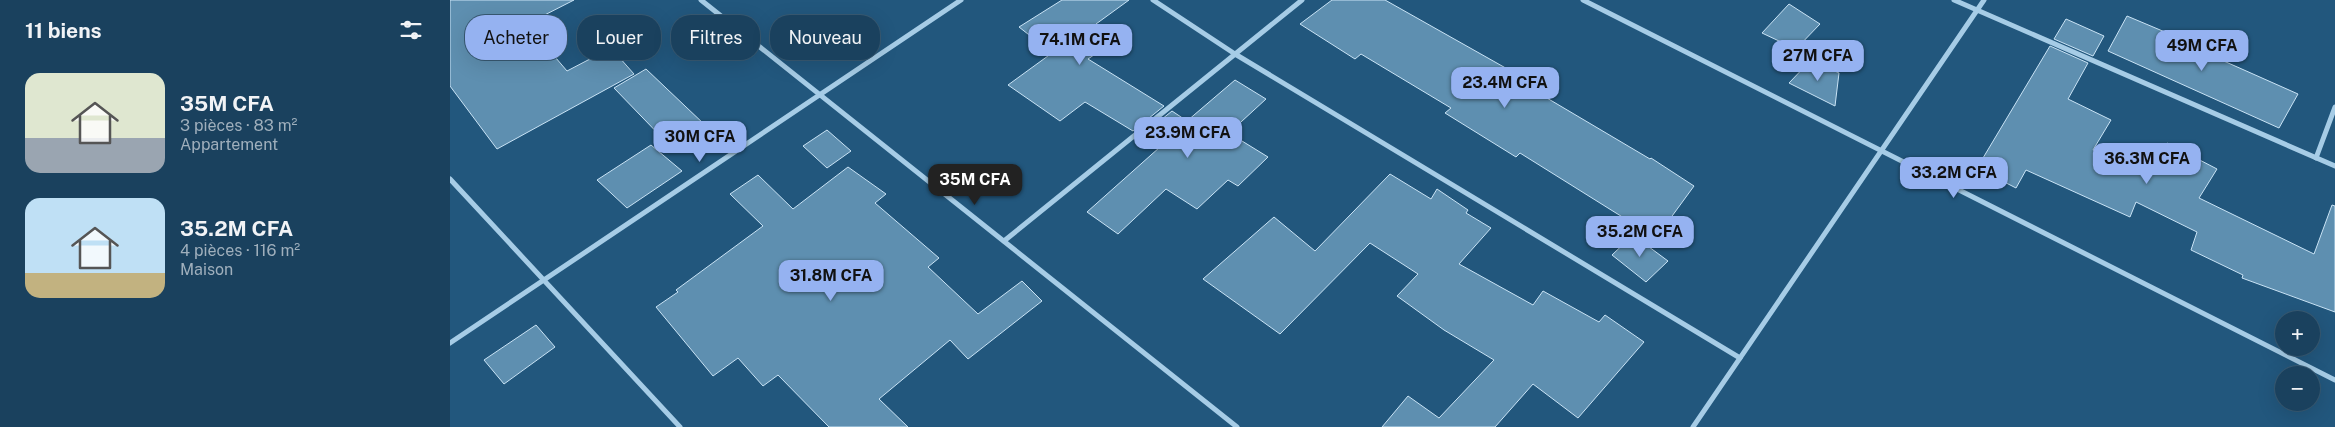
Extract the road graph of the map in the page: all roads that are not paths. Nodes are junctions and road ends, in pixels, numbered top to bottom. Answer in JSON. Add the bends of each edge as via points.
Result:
{"nodes":[{"id":1,"x":701,"y":0,"type":"edge"},
{"id":2,"x":961,"y":0,"type":"edge"},
{"id":3,"x":1153,"y":0,"type":"edge"},
{"id":4,"x":1302,"y":0,"type":"edge"},
{"id":5,"x":1583,"y":0,"type":"edge"},
{"id":6,"x":1954,"y":0,"type":"edge"},
{"id":7,"x":1984,"y":0,"type":"edge"},
{"id":8,"x":1977,"y":10,"type":"junction"},
{"id":9,"x":1235,"y":54,"type":"junction"},
{"id":10,"x":820,"y":95,"type":"junction"},
{"id":11,"x":2335,"y":106,"type":"edge"},
{"id":12,"x":1881,"y":151,"type":"junction"},
{"id":13,"x":2316,"y":158,"type":"junction"},
{"id":14,"x":2335,"y":166,"type":"edge"},
{"id":15,"x":450,"y":179,"type":"edge"},
{"id":16,"x":1004,"y":242,"type":"junction"},
{"id":17,"x":544,"y":280,"type":"junction"},
{"id":18,"x":450,"y":343,"type":"edge"},
{"id":19,"x":1740,"y":358,"type":"junction"},
{"id":20,"x":2335,"y":380,"type":"edge"},
{"id":21,"x":680,"y":427,"type":"edge"},
{"id":22,"x":1237,"y":427,"type":"edge"},
{"id":23,"x":1693,"y":427,"type":"edge"}],
"edges":[{"from":1,"to":10,"type":"street"},
{"from":2,"to":10,"type":"street"},
{"from":3,"to":9,"type":"street"},
{"from":4,"to":9,"type":"street"},
{"from":5,"to":12,"type":"street"},
{"from":6,"to":8,"type":"street"},
{"from":7,"to":8,"type":"street"},
{"from":8,"to":12,"type":"street"},
{"from":8,"to":13,"type":"street"},
{"from":9,"to":16,"type":"street"},
{"from":9,"to":19,"type":"street"},
{"from":10,"to":16,"type":"street"},
{"from":10,"to":17,"type":"street"},
{"from":11,"to":13,"type":"street"},
{"from":12,"to":19,"type":"street"},
{"from":12,"to":20,"type":"street"},
{"from":13,"to":14,"type":"street"},
{"from":15,"to":17,"type":"street"},
{"from":16,"to":22,"type":"street"},
{"from":17,"to":18,"type":"street"},
{"from":17,"to":21,"type":"street"},
{"from":19,"to":23,"type":"street"}]}
